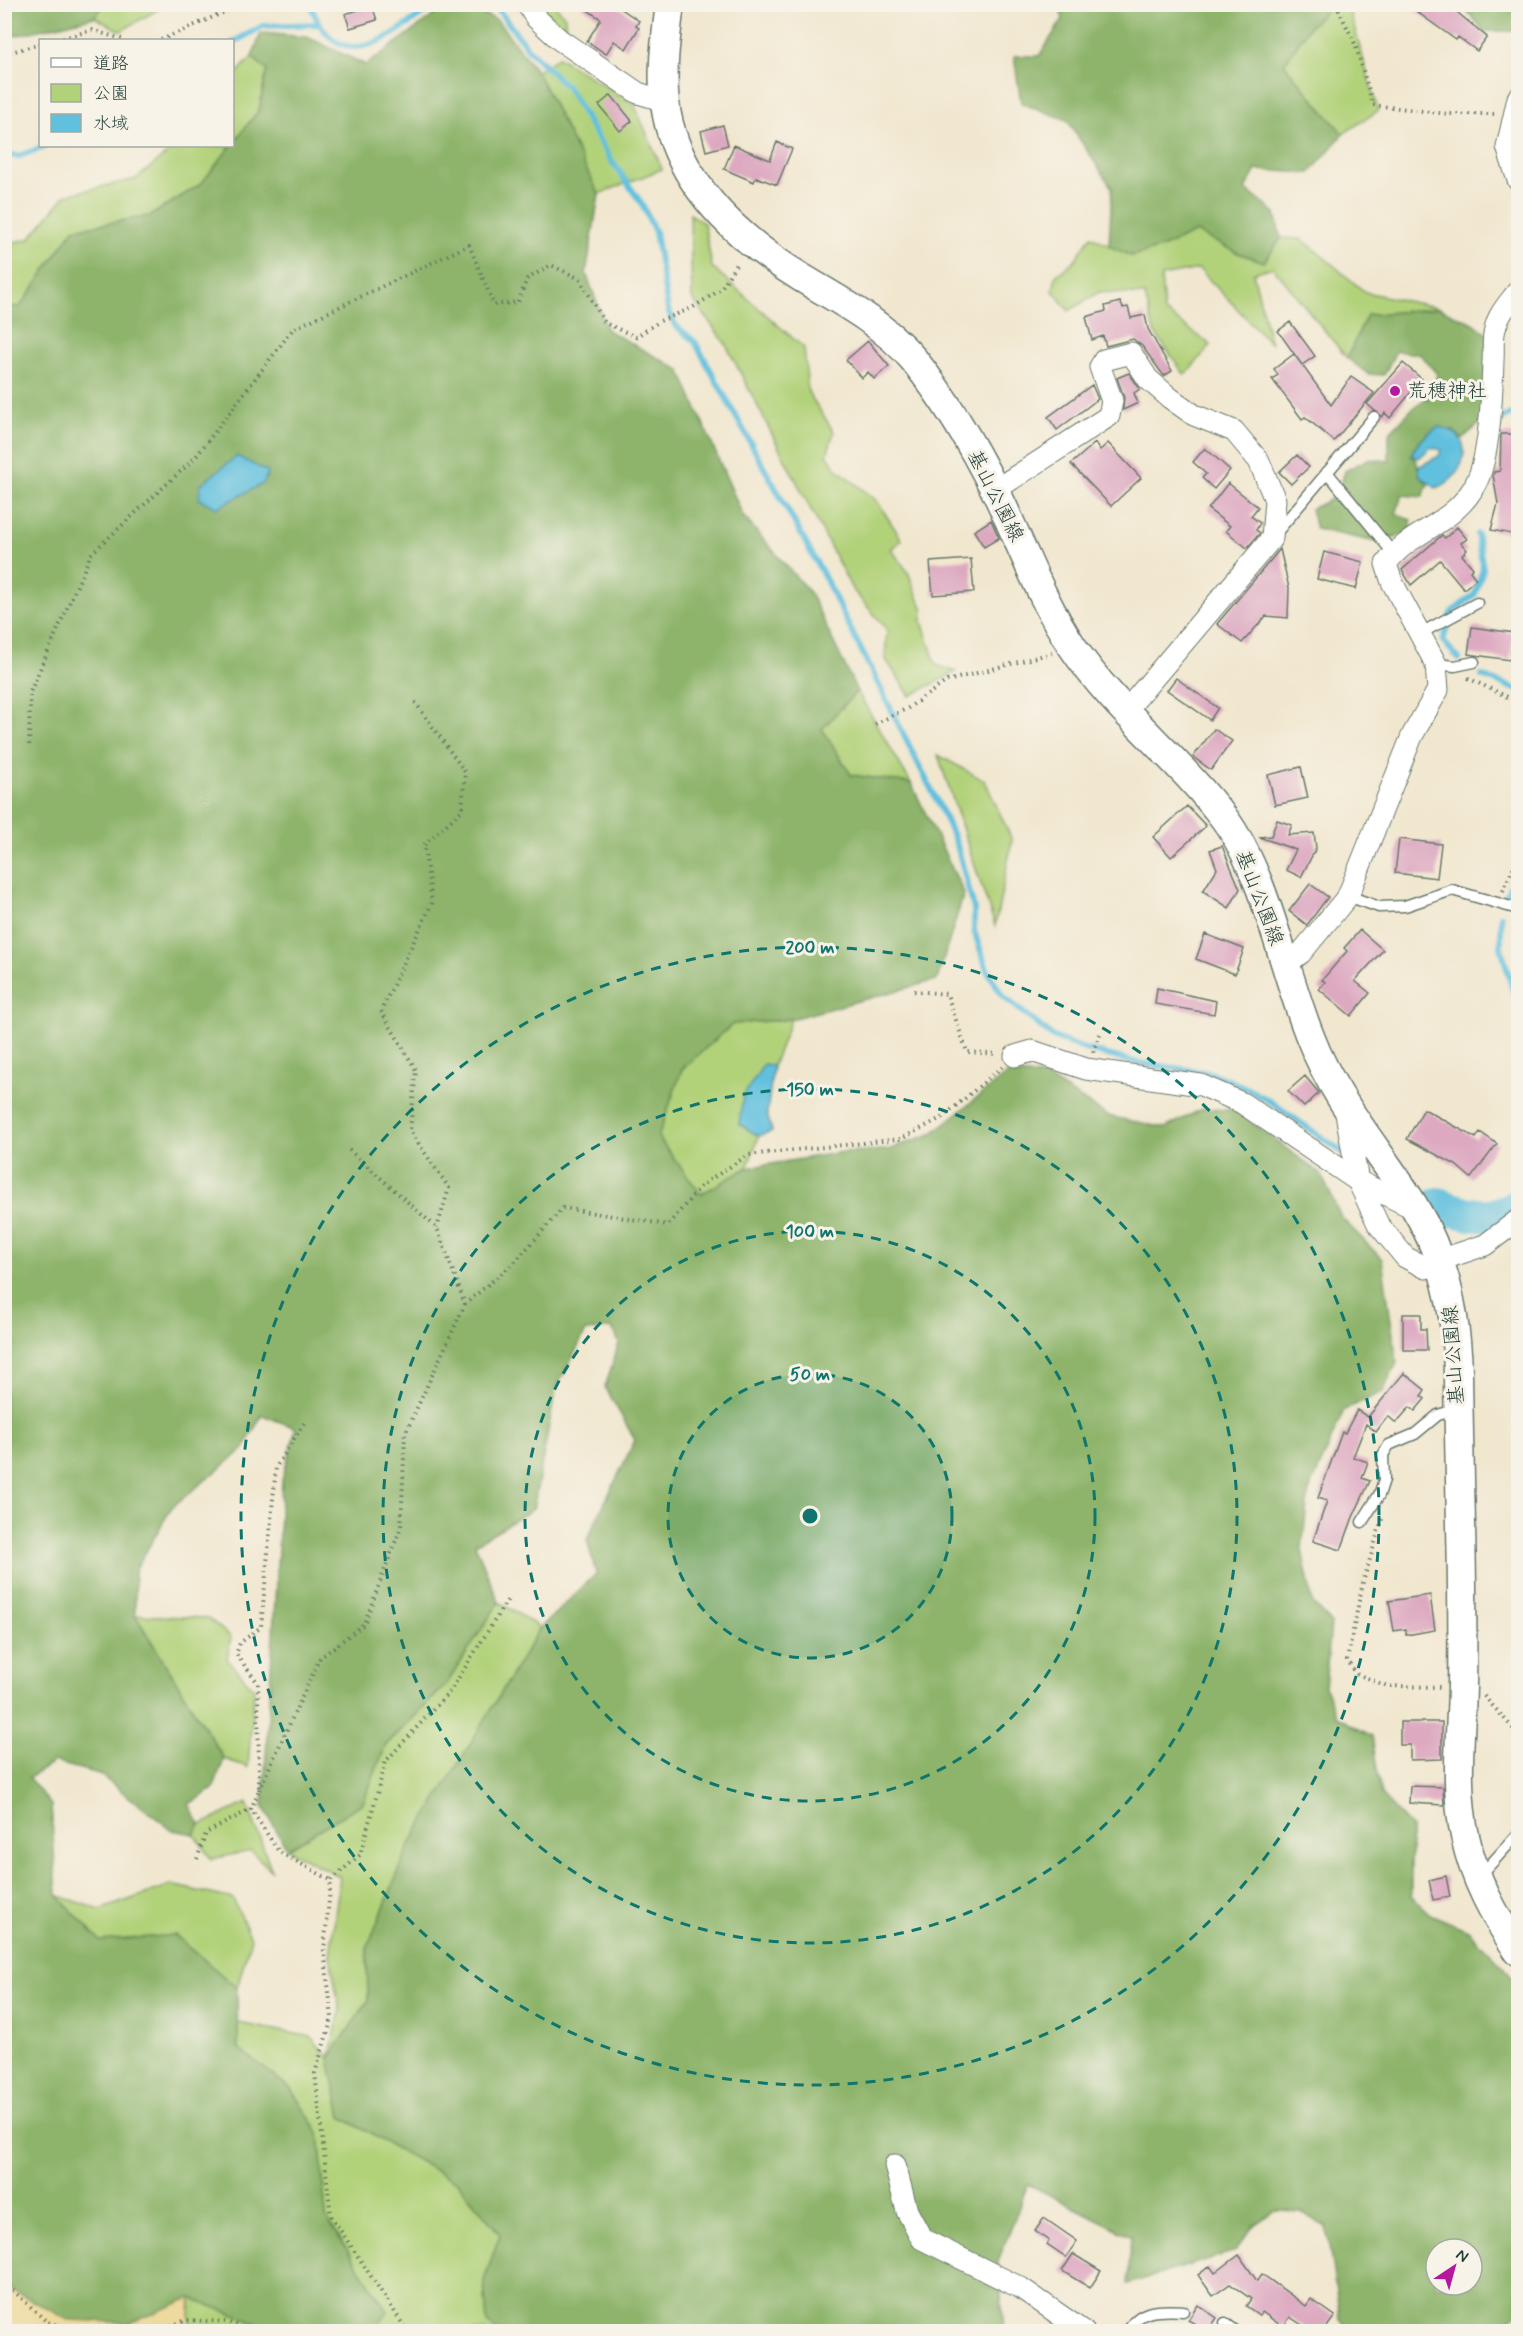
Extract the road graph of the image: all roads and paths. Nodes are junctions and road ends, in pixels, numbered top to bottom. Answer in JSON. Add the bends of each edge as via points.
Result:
{"nodes":[{"id":1,"x":243,"y":4,"type":"edge"},
{"id":2,"x":527,"y":4,"type":"edge"},
{"id":3,"x":670,"y":4,"type":"edge"},
{"id":4,"x":1336,"y":4,"type":"edge"},
{"id":5,"x":60,"y":39,"type":"edge"},
{"id":6,"x":122,"y":39,"type":"edge"},
{"id":7,"x":163,"y":39,"type":"edge"},
{"id":8,"x":39,"y":44,"type":"edge"},
{"id":9,"x":4,"y":54,"type":"edge"},
{"id":10,"x":665,"y":101,"type":"junction"},
{"id":11,"x":1516,"y":105,"type":"edge"},
{"id":12,"x":1518,"y":180,"type":"edge"},
{"id":13,"x":749,"y":243,"type":"junction"},
{"id":14,"x":1518,"y":291,"type":"edge"},
{"id":15,"x":1374,"y":417,"type":"dead end"},
{"id":16,"x":1327,"y":472,"type":"junction"},
{"id":17,"x":995,"y":490,"type":"junction"},
{"id":18,"x":1272,"y":538,"type":"junction"},
{"id":19,"x":1394,"y":553,"type":"junction"},
{"id":20,"x":1477,"y":603,"type":"dead end"},
{"id":21,"x":1419,"y":634,"type":"junction"},
{"id":22,"x":1073,"y":648,"type":"junction"},
{"id":23,"x":1474,"y":662,"type":"dead end"},
{"id":24,"x":1446,"y":665,"type":"junction"},
{"id":25,"x":415,"y":702,"type":"dead end"},
{"id":26,"x":1518,"y":702,"type":"edge"},
{"id":27,"x":1124,"y":713,"type":"junction"},
{"id":28,"x":875,"y":724,"type":"dead end"},
{"id":29,"x":29,"y":745,"type":"dead end"},
{"id":30,"x":1518,"y":858,"type":"edge"},
{"id":31,"x":1348,"y":896,"type":"junction"},
{"id":32,"x":1497,"y":903,"type":"junction"},
{"id":33,"x":1518,"y":909,"type":"edge"},
{"id":34,"x":1284,"y":966,"type":"junction"},
{"id":35,"x":914,"y":991,"type":"dead end"},
{"id":36,"x":1015,"y":1056,"type":"junction"},
{"id":37,"x":1345,"y":1104,"type":"junction"},
{"id":38,"x":349,"y":1150,"type":"dead end"},
{"id":39,"x":1358,"y":1181,"type":"junction"},
{"id":40,"x":1416,"y":1209,"type":"junction"},
{"id":41,"x":1518,"y":1220,"type":"edge"},
{"id":42,"x":437,"y":1228,"type":"junction"},
{"id":43,"x":1440,"y":1260,"type":"junction"},
{"id":44,"x":465,"y":1304,"type":"junction"},
{"id":45,"x":1458,"y":1409,"type":"junction"},
{"id":46,"x":304,"y":1423,"type":"dead end"},
{"id":47,"x":1384,"y":1480,"type":"junction"},
{"id":48,"x":1362,"y":1522,"type":"dead end"},
{"id":49,"x":508,"y":1599,"type":"dead end"},
{"id":50,"x":1462,"y":1685,"type":"junction"},
{"id":51,"x":1518,"y":1734,"type":"edge"},
{"id":52,"x":260,"y":1790,"type":"junction"},
{"id":53,"x":251,"y":1809,"type":"junction"},
{"id":54,"x":1518,"y":1834,"type":"edge"},
{"id":55,"x":197,"y":1859,"type":"dead end"},
{"id":56,"x":1477,"y":1879,"type":"junction"},
{"id":57,"x":331,"y":1880,"type":"junction"},
{"id":58,"x":1518,"y":1949,"type":"edge"},
{"id":59,"x":895,"y":2165,"type":"dead end"},
{"id":60,"x":4,"y":2282,"type":"edge"},
{"id":61,"x":1183,"y":2311,"type":"dead end"},
{"id":62,"x":1225,"y":2323,"type":"dead end"},
{"id":63,"x":83,"y":2331,"type":"edge"},
{"id":64,"x":154,"y":2331,"type":"edge"},
{"id":65,"x":256,"y":2331,"type":"edge"},
{"id":66,"x":408,"y":2331,"type":"edge"},
{"id":67,"x":1084,"y":2331,"type":"edge"},
{"id":68,"x":1127,"y":2331,"type":"edge"},
{"id":69,"x":1237,"y":2331,"type":"edge"}],
"edges":[{"from":1,"to":7,"type":"path"},
{"from":2,"to":10,"type":"street","via":[[560,40],[638,93]]},
{"from":3,"to":10,"type":"main road","name":"基山公園線"},
{"from":4,"to":11,"type":"path","via":[[1355,44],[1374,105],[1448,114]]},
{"from":5,"to":6,"type":"path","via":[[92,30]]},
{"from":8,"to":9,"type":"path"},
{"from":10,"to":13,"type":"main road","name":"基山公園線","via":[[672,135],[692,175],[717,212]]},
{"from":11,"to":12,"type":"street","via":[[1506,147]]},
{"from":13,"to":17,"type":"main road","name":"基山公園線","via":[[864,315],[911,356],[949,409]]},
{"from":13,"to":29,"type":"path","via":[[720,290],[636,337],[605,323],[580,279],[551,265],[527,279],[518,302],[494,305],[469,245],[293,328],[195,458],[91,554],[30,692]]},
{"from":14,"to":19,"type":"street","via":[[1495,330],[1488,426],[1478,481],[1453,514]]},
{"from":15,"to":16,"type":"lane"},
{"from":16,"to":18,"type":"lane"},
{"from":16,"to":19,"type":"lane"},
{"from":17,"to":18,"type":"street","via":[[1109,416],[1112,400],[1100,367],[1104,360],[1131,353],[1148,379],[1170,398],[1194,415],[1234,431],[1259,461],[1275,500]]},
{"from":17,"to":22,"type":"main road","name":"基山公園線","via":[[1046,601]]},
{"from":18,"to":27,"type":"street"},
{"from":19,"to":21,"type":"street","via":[[1386,564]]},
{"from":20,"to":21,"type":"lane"},
{"from":21,"to":24,"type":"street"},
{"from":22,"to":27,"type":"main road","name":"基山公園線"},
{"from":22,"to":28,"type":"path","via":[[947,681],[908,708]]},
{"from":23,"to":24,"type":"lane"},
{"from":24,"to":26,"type":"path"},
{"from":24,"to":31,"type":"street","via":[[1438,690],[1412,736]]},
{"from":25,"to":42,"type":"path","via":[[465,772],[462,810],[424,845],[432,903],[381,1011],[416,1070],[410,1131],[449,1188]]},
{"from":27,"to":34,"type":"main road","name":"基山公園線","via":[[1225,819],[1248,860]]},
{"from":30,"to":32,"type":"path"},
{"from":31,"to":32,"type":"lane","via":[[1379,907],[1405,906],[1452,890]]},
{"from":31,"to":34,"type":"street","via":[[1301,953]]},
{"from":32,"to":33,"type":"lane"},
{"from":34,"to":37,"type":"main road","name":"基山公園線","via":[[1311,1041]]},
{"from":35,"to":36,"type":"path","via":[[947,994],[967,1052]]},
{"from":36,"to":39,"type":"street","via":[[1032,1051],[1086,1069],[1201,1085],[1242,1103]]},
{"from":36,"to":44,"type":"path","via":[[943,1117],[901,1139],[748,1155],[702,1185],[668,1225],[563,1208],[514,1263]]},
{"from":37,"to":39,"type":"street"},
{"from":37,"to":40,"type":"main road","name":"基山公園線"},
{"from":38,"to":42,"type":"path"},
{"from":39,"to":40,"type":"street"},
{"from":39,"to":43,"type":"street","via":[[1378,1224],[1405,1257],[1426,1268]]},
{"from":40,"to":43,"type":"main road","name":"基山公園線"},
{"from":41,"to":43,"type":"street","via":[[1485,1245]]},
{"from":42,"to":44,"type":"path"},
{"from":43,"to":45,"type":"main road","name":"基山公園線","via":[[1457,1332]]},
{"from":44,"to":52,"type":"path","via":[[405,1434],[401,1527],[364,1624],[320,1658]]},
{"from":45,"to":47,"type":"lane","via":[[1438,1415],[1414,1434],[1389,1445],[1383,1455]]},
{"from":45,"to":50,"type":"main road","name":"基山公園線"},
{"from":46,"to":52,"type":"path","via":[[276,1467],[261,1627],[240,1643],[236,1654],[258,1683]]},
{"from":47,"to":48,"type":"lane"},
{"from":47,"to":50,"type":"path","via":[[1386,1500],[1347,1660],[1357,1674],[1388,1686]]},
{"from":49,"to":57,"type":"path","via":[[451,1690],[386,1761],[360,1856]]},
{"from":50,"to":51,"type":"path","via":[[1492,1703]]},
{"from":50,"to":56,"type":"main road","name":"基山公園線","via":[[1458,1782],[1464,1835]]},
{"from":52,"to":53,"type":"path"},
{"from":53,"to":55,"type":"path","via":[[206,1833]]},
{"from":53,"to":57,"type":"path","via":[[279,1852]]},
{"from":54,"to":56,"type":"lane"},
{"from":56,"to":58,"type":"main road","name":"基山公園線"},
{"from":57,"to":66,"type":"path","via":[[324,1950],[332,2018],[315,2073],[331,2217]]},
{"from":59,"to":67,"type":"street","via":[[907,2211],[922,2239],[1021,2288]]},
{"from":60,"to":63,"type":"path","via":[[47,2322]]},
{"from":61,"to":68,"type":"lane","via":[[1151,2310],[1136,2319]]},
{"from":62,"to":69,"type":"lane"},
{"from":64,"to":65,"type":"path","via":[[186,2320],[228,2322]]}]}
